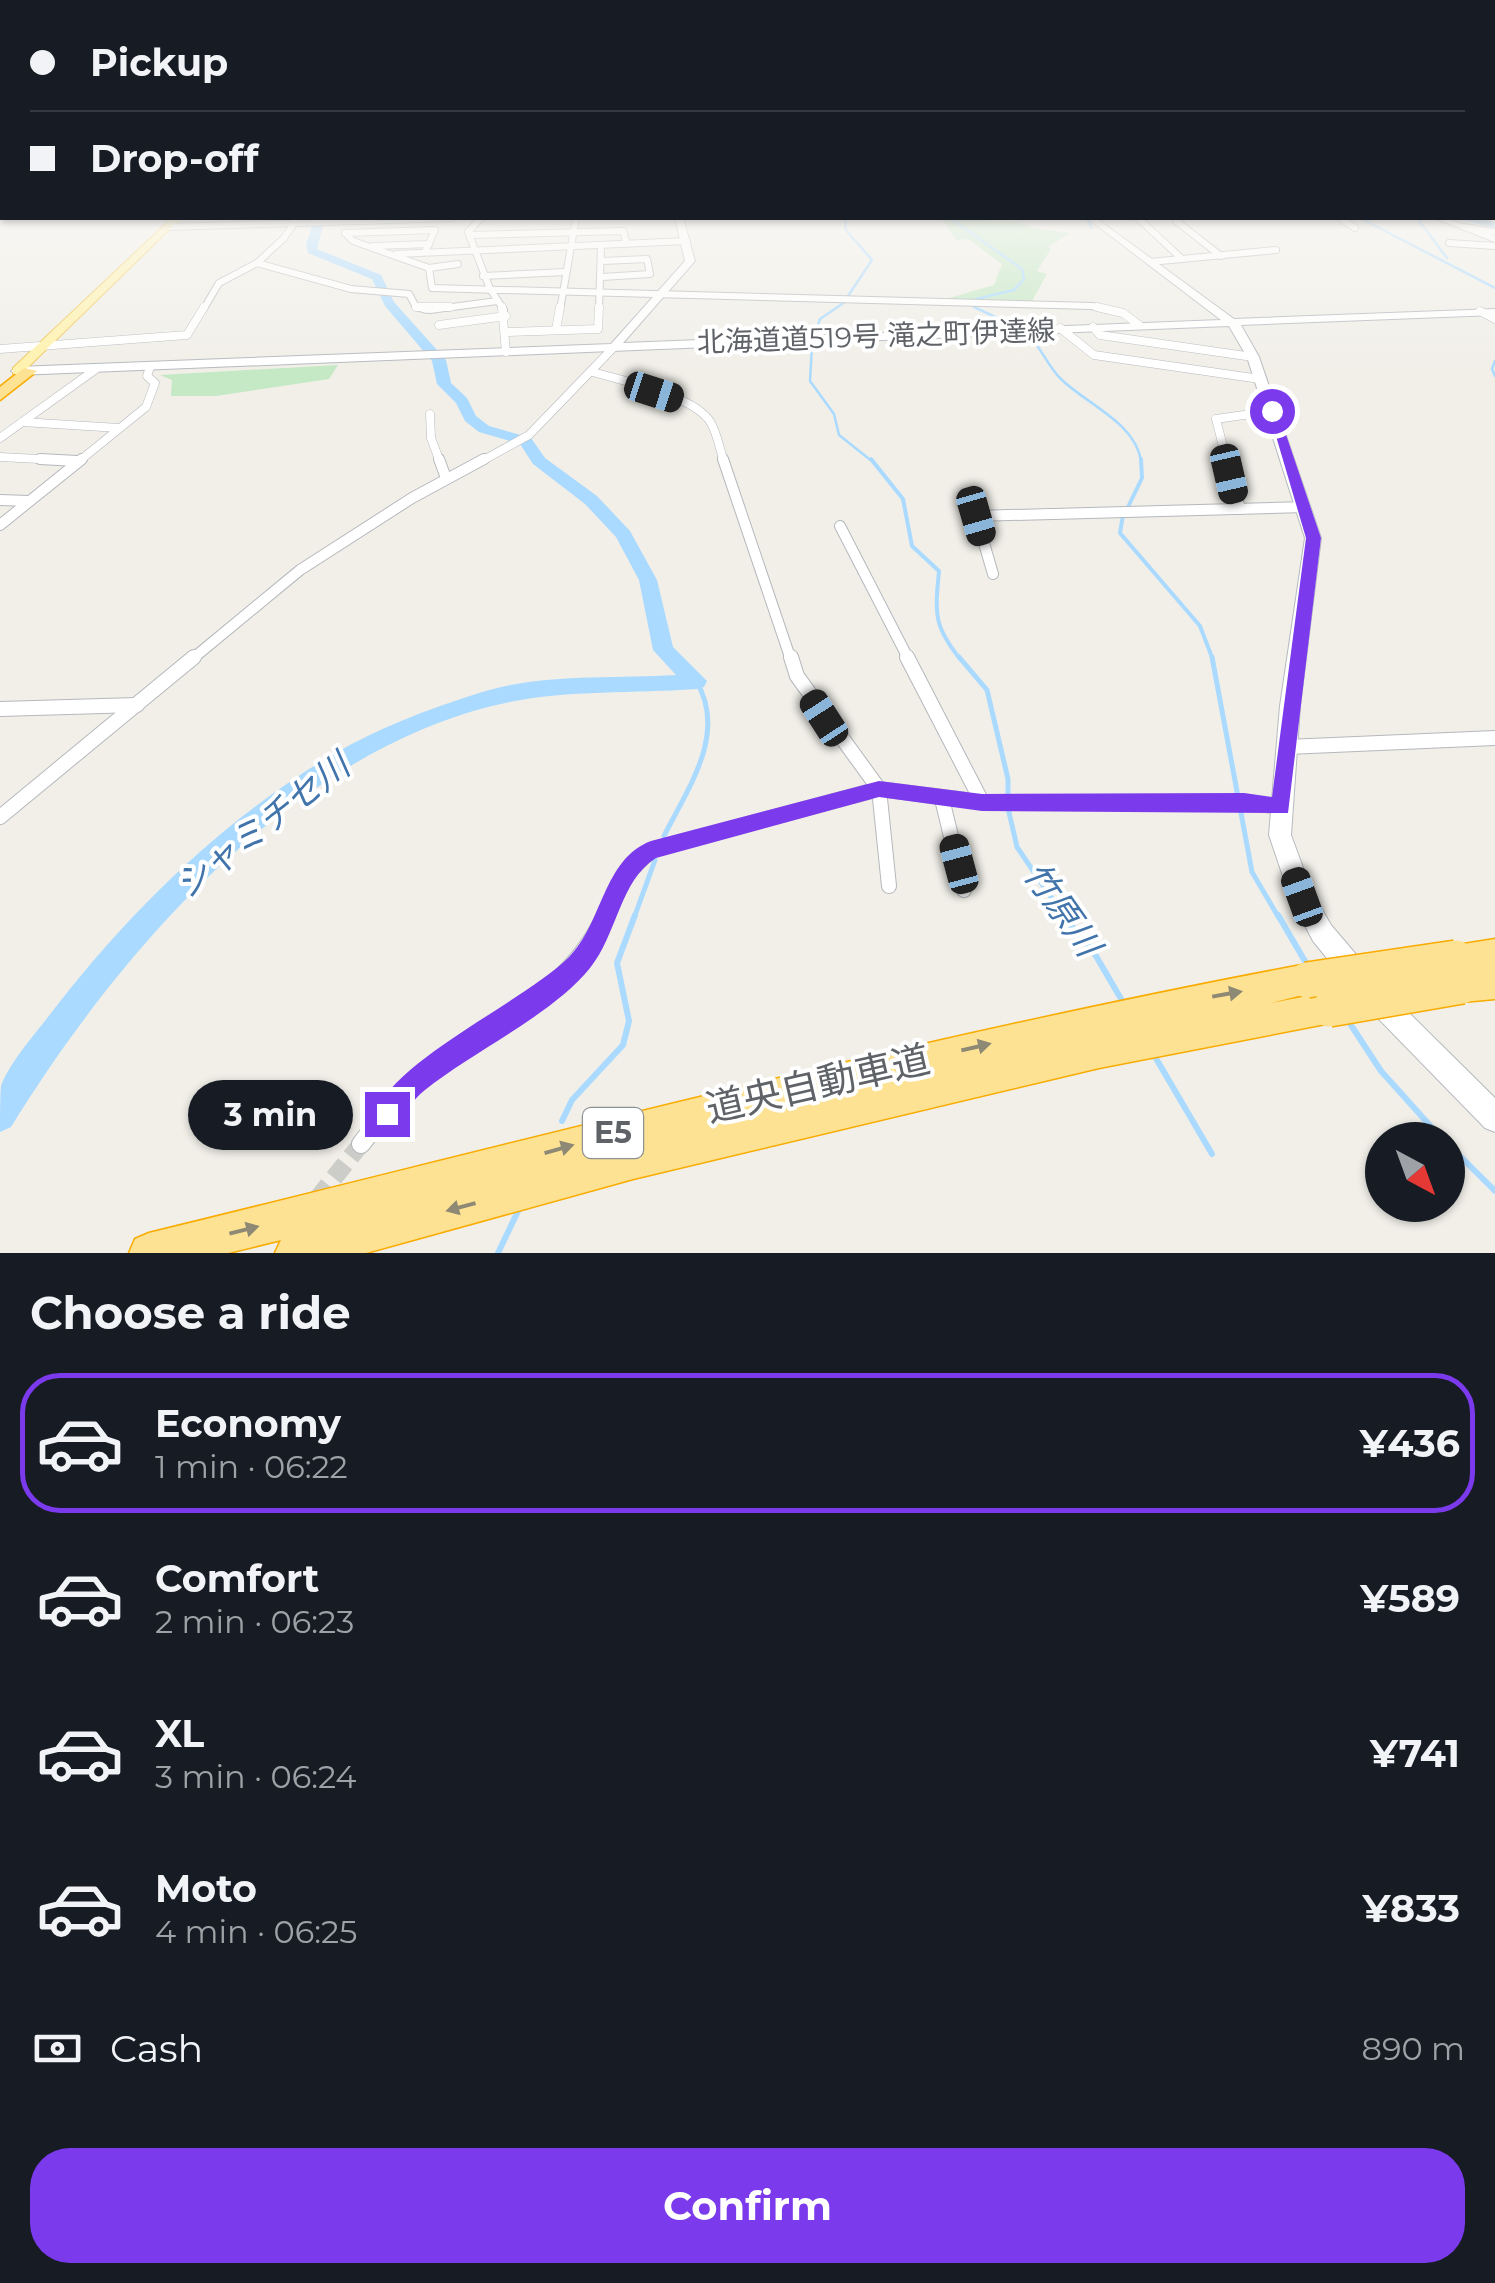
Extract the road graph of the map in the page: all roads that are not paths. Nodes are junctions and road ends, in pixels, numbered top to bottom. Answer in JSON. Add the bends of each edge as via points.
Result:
{"nodes":[{"id":1,"x":147,"y":250,"type":"edge"},
{"id":2,"x":271,"y":250,"type":"edge"},
{"id":3,"x":379,"y":250,"type":"edge"},
{"id":4,"x":411,"y":250,"type":"edge"},
{"id":5,"x":478,"y":250,"type":"edge"},
{"id":6,"x":568,"y":250,"type":"edge"},
{"id":7,"x":601,"y":250,"type":"edge"},
{"id":8,"x":688,"y":250,"type":"edge"},
{"id":9,"x":1135,"y":250,"type":"edge"},
{"id":10,"x":1173,"y":250,"type":"edge"},
{"id":11,"x":1214,"y":250,"type":"edge"},
{"id":12,"x":1272,"y":250,"type":"edge"},
{"id":13,"x":389,"y":254,"type":"junction"},
{"id":14,"x":1221,"y":256,"type":"junction"},
{"id":15,"x":1182,"y":259,"type":"junction"},
{"id":16,"x":602,"y":262,"type":"junction"},
{"id":17,"x":1150,"y":262,"type":"junction"},
{"id":18,"x":257,"y":263,"type":"junction"},
{"id":19,"x":458,"y":264,"type":"dead end"},
{"id":20,"x":428,"y":268,"type":"junction"},
{"id":21,"x":564,"y":272,"type":"junction"},
{"id":22,"x":483,"y":276,"type":"junction"},
{"id":23,"x":602,"y":278,"type":"junction"},
{"id":24,"x":488,"y":292,"type":"junction"},
{"id":25,"x":663,"y":293,"type":"junction"},
{"id":26,"x":561,"y":294,"type":"junction"},
{"id":27,"x":600,"y":295,"type":"junction"},
{"id":28,"x":496,"y":301,"type":"junction"},
{"id":29,"x":1495,"y":315,"type":"edge"},
{"id":30,"x":506,"y":316,"type":"junction"},
{"id":31,"x":1230,"y":321,"type":"junction"},
{"id":32,"x":1139,"y":325,"type":"junction"},
{"id":33,"x":439,"y":326,"type":"dead end"},
{"id":34,"x":1093,"y":327,"type":"junction"},
{"id":35,"x":1060,"y":328,"type":"junction"},
{"id":36,"x":556,"y":330,"type":"junction"},
{"id":37,"x":507,"y":332,"type":"junction"},
{"id":38,"x":1158,"y":344,"type":"junction"},
{"id":39,"x":50,"y":346,"type":"junction"},
{"id":40,"x":614,"y":347,"type":"junction"},
{"id":41,"x":0,"y":349,"type":"edge"},
{"id":42,"x":506,"y":352,"type":"junction"},
{"id":43,"x":1253,"y":357,"type":"junction"},
{"id":44,"x":1159,"y":364,"type":"junction"},
{"id":45,"x":155,"y":367,"type":"junction"},
{"id":46,"x":96,"y":369,"type":"junction"},
{"id":47,"x":23,"y":371,"type":"junction"},
{"id":48,"x":593,"y":372,"type":"junction"},
{"id":49,"x":1260,"y":379,"type":"junction"},
{"id":50,"x":0,"y":388,"type":"edge"},
{"id":51,"x":0,"y":395,"type":"edge"},
{"id":52,"x":1272,"y":411,"type":"junction"},
{"id":53,"x":430,"y":414,"type":"dead end"},
{"id":54,"x":22,"y":422,"type":"junction"},
{"id":55,"x":119,"y":428,"type":"junction"},
{"id":56,"x":0,"y":438,"type":"edge"},
{"id":57,"x":0,"y":457,"type":"edge"},
{"id":58,"x":77,"y":461,"type":"junction"},
{"id":59,"x":446,"y":478,"type":"junction"},
{"id":60,"x":0,"y":500,"type":"edge"},
{"id":61,"x":28,"y":501,"type":"junction"},
{"id":62,"x":1306,"y":507,"type":"junction"},
{"id":63,"x":1240,"y":509,"type":"junction"},
{"id":64,"x":0,"y":525,"type":"edge"},
{"id":65,"x":840,"y":526,"type":"dead end"},
{"id":66,"x":993,"y":574,"type":"dead end"},
{"id":67,"x":137,"y":705,"type":"junction"},
{"id":68,"x":0,"y":709,"type":"edge"},
{"id":69,"x":1495,"y":738,"type":"edge"},
{"id":70,"x":1287,"y":747,"type":"junction"},
{"id":71,"x":879,"y":789,"type":"junction"},
{"id":72,"x":942,"y":799,"type":"junction"},
{"id":73,"x":982,"y":802,"type":"junction"},
{"id":74,"x":1280,"y":807,"type":"junction"},
{"id":75,"x":0,"y":817,"type":"edge"},
{"id":76,"x":889,"y":886,"type":"dead end"},
{"id":77,"x":964,"y":890,"type":"dead end"},
{"id":78,"x":1495,"y":954,"type":"edge"},
{"id":79,"x":1471,"y":976,"type":"edge"},
{"id":80,"x":1090,"y":1037,"type":"junction"},
{"id":81,"x":1495,"y":1118,"type":"edge"},
{"id":82,"x":361,"y":1144,"type":"tunnel mouth"},
{"id":83,"x":150,"y":1253,"type":"edge"},
{"id":84,"x":295,"y":1253,"type":"edge"}],
"edges":[{"from":1,"to":39,"type":"main road"},
{"from":2,"to":18,"type":"street"},
{"from":3,"to":13,"type":"street"},
{"from":4,"to":13,"type":"street"},
{"from":5,"to":22,"type":"street"},
{"from":6,"to":21,"type":"street"},
{"from":7,"to":16,"type":"street"},
{"from":8,"to":25,"type":"street","via":[[690,262]]},
{"from":9,"to":17,"type":"street"},
{"from":10,"to":15,"type":"street"},
{"from":11,"to":14,"type":"street"},
{"from":12,"to":14,"type":"street"},
{"from":13,"to":20,"type":"street"},
{"from":14,"to":15,"type":"street"},
{"from":15,"to":17,"type":"street"},
{"from":16,"to":23,"type":"street"},
{"from":16,"to":23,"type":"street","via":[[647,258],[650,274]]},
{"from":17,"to":31,"type":"street"},
{"from":18,"to":28,"type":"street","via":[[373,292],[409,294],[416,307],[427,310]]},
{"from":18,"to":39,"type":"street","via":[[219,282],[186,335]]},
{"from":19,"to":20,"type":"street"},
{"from":20,"to":24,"type":"street","via":[[432,288],[444,294]]},
{"from":21,"to":22,"type":"street"},
{"from":21,"to":26,"type":"street"},
{"from":22,"to":24,"type":"street"},
{"from":23,"to":27,"type":"street"},
{"from":24,"to":26,"type":"street"},
{"from":24,"to":28,"type":"street"},
{"from":25,"to":27,"type":"street"},
{"from":25,"to":32,"type":"street","via":[[1092,306],[1124,312]]},
{"from":25,"to":40,"type":"street"},
{"from":26,"to":27,"type":"street"},
{"from":26,"to":36,"type":"street"},
{"from":27,"to":36,"type":"street","via":[[598,329]]},
{"from":28,"to":30,"type":"street"},
{"from":29,"to":31,"type":"street","name":"北海道道519号 滝之町伊達線"},
{"from":30,"to":33,"type":"street"},
{"from":30,"to":37,"type":"street"},
{"from":31,"to":32,"type":"street","name":"北海道道519号 滝之町伊達線"},
{"from":31,"to":43,"type":"street"},
{"from":32,"to":34,"type":"street","name":"北海道道519号 滝之町伊達線"},
{"from":34,"to":35,"type":"street","name":"北海道道519号 滝之町伊達線"},
{"from":34,"to":38,"type":"street","via":[[1100,335]]},
{"from":35,"to":40,"type":"street","name":"北海道道519号 滝之町伊達線"},
{"from":35,"to":44,"type":"street","via":[[1094,355]]},
{"from":36,"to":37,"type":"street"},
{"from":37,"to":42,"type":"street"},
{"from":38,"to":43,"type":"street"},
{"from":38,"to":44,"type":"street"},
{"from":39,"to":41,"type":"street"},
{"from":39,"to":47,"type":"main road"},
{"from":40,"to":42,"type":"street","name":"北海道道519号 滝之町伊達線"},
{"from":40,"to":48,"type":"street"},
{"from":42,"to":45,"type":"street","name":"北海道道519号 滝之町伊達線"},
{"from":43,"to":49,"type":"street"},
{"from":44,"to":49,"type":"street"},
{"from":45,"to":46,"type":"street","name":"北海道道519号 滝之町伊達線"},
{"from":45,"to":55,"type":"street","via":[[148,376],[155,383],[151,398]]},
{"from":46,"to":47,"type":"street","name":"北海道道519号 滝之町伊達線"},
{"from":46,"to":54,"type":"street"},
{"from":47,"to":50,"type":"highway"},
{"from":47,"to":51,"type":"highway"},
{"from":48,"to":59,"type":"street","via":[[529,435]]},
{"from":48,"to":71,"type":"street","via":[[684,402],[710,421],[797,676]]},
{"from":49,"to":52,"type":"street"},
{"from":52,"to":62,"type":"street"},
{"from":52,"to":63,"type":"street","via":[[1216,419]]},
{"from":53,"to":59,"type":"street"},
{"from":54,"to":55,"type":"street"},
{"from":54,"to":56,"type":"street"},
{"from":55,"to":58,"type":"street"},
{"from":57,"to":58,"type":"street"},
{"from":58,"to":61,"type":"street"},
{"from":59,"to":67,"type":"street","via":[[300,570]]},
{"from":60,"to":61,"type":"street"},
{"from":61,"to":64,"type":"street"},
{"from":62,"to":63,"type":"street"},
{"from":62,"to":70,"type":"street","via":[[1314,538]]},
{"from":63,"to":66,"type":"street","via":[[976,516]]},
{"from":65,"to":73,"type":"street"},
{"from":67,"to":68,"type":"street"},
{"from":67,"to":75,"type":"street"},
{"from":69,"to":70,"type":"street"},
{"from":70,"to":74,"type":"street"},
{"from":71,"to":72,"type":"street"},
{"from":71,"to":76,"type":"street"},
{"from":71,"to":82,"type":"street","via":[[637,859],[581,962],[412,1084]]},
{"from":72,"to":73,"type":"street"},
{"from":72,"to":77,"type":"street"},
{"from":73,"to":74,"type":"street"},
{"from":74,"to":81,"type":"street","via":[[1280,835],[1322,934],[1398,1024]]},
{"from":78,"to":79,"type":"highway","name":"道央自動車道","number":"E5"},
{"from":79,"to":80,"type":"highway","name":"道央自動車道","number":"E5","bridge":true,"via":[[1168,1039]]},
{"from":80,"to":79,"type":"highway","name":"道央自動車道","number":"E5","one_way":true,"bridge":true,"via":[[1146,1008],[1307,980]]},
{"from":83,"to":80,"type":"highway","name":"道央自動車道","number":"E5","one_way":true,"via":[[474,1174],[618,1131]]},
{"from":80,"to":84,"type":"highway","name":"道央自動車道","number":"E5","one_way":true}]}
